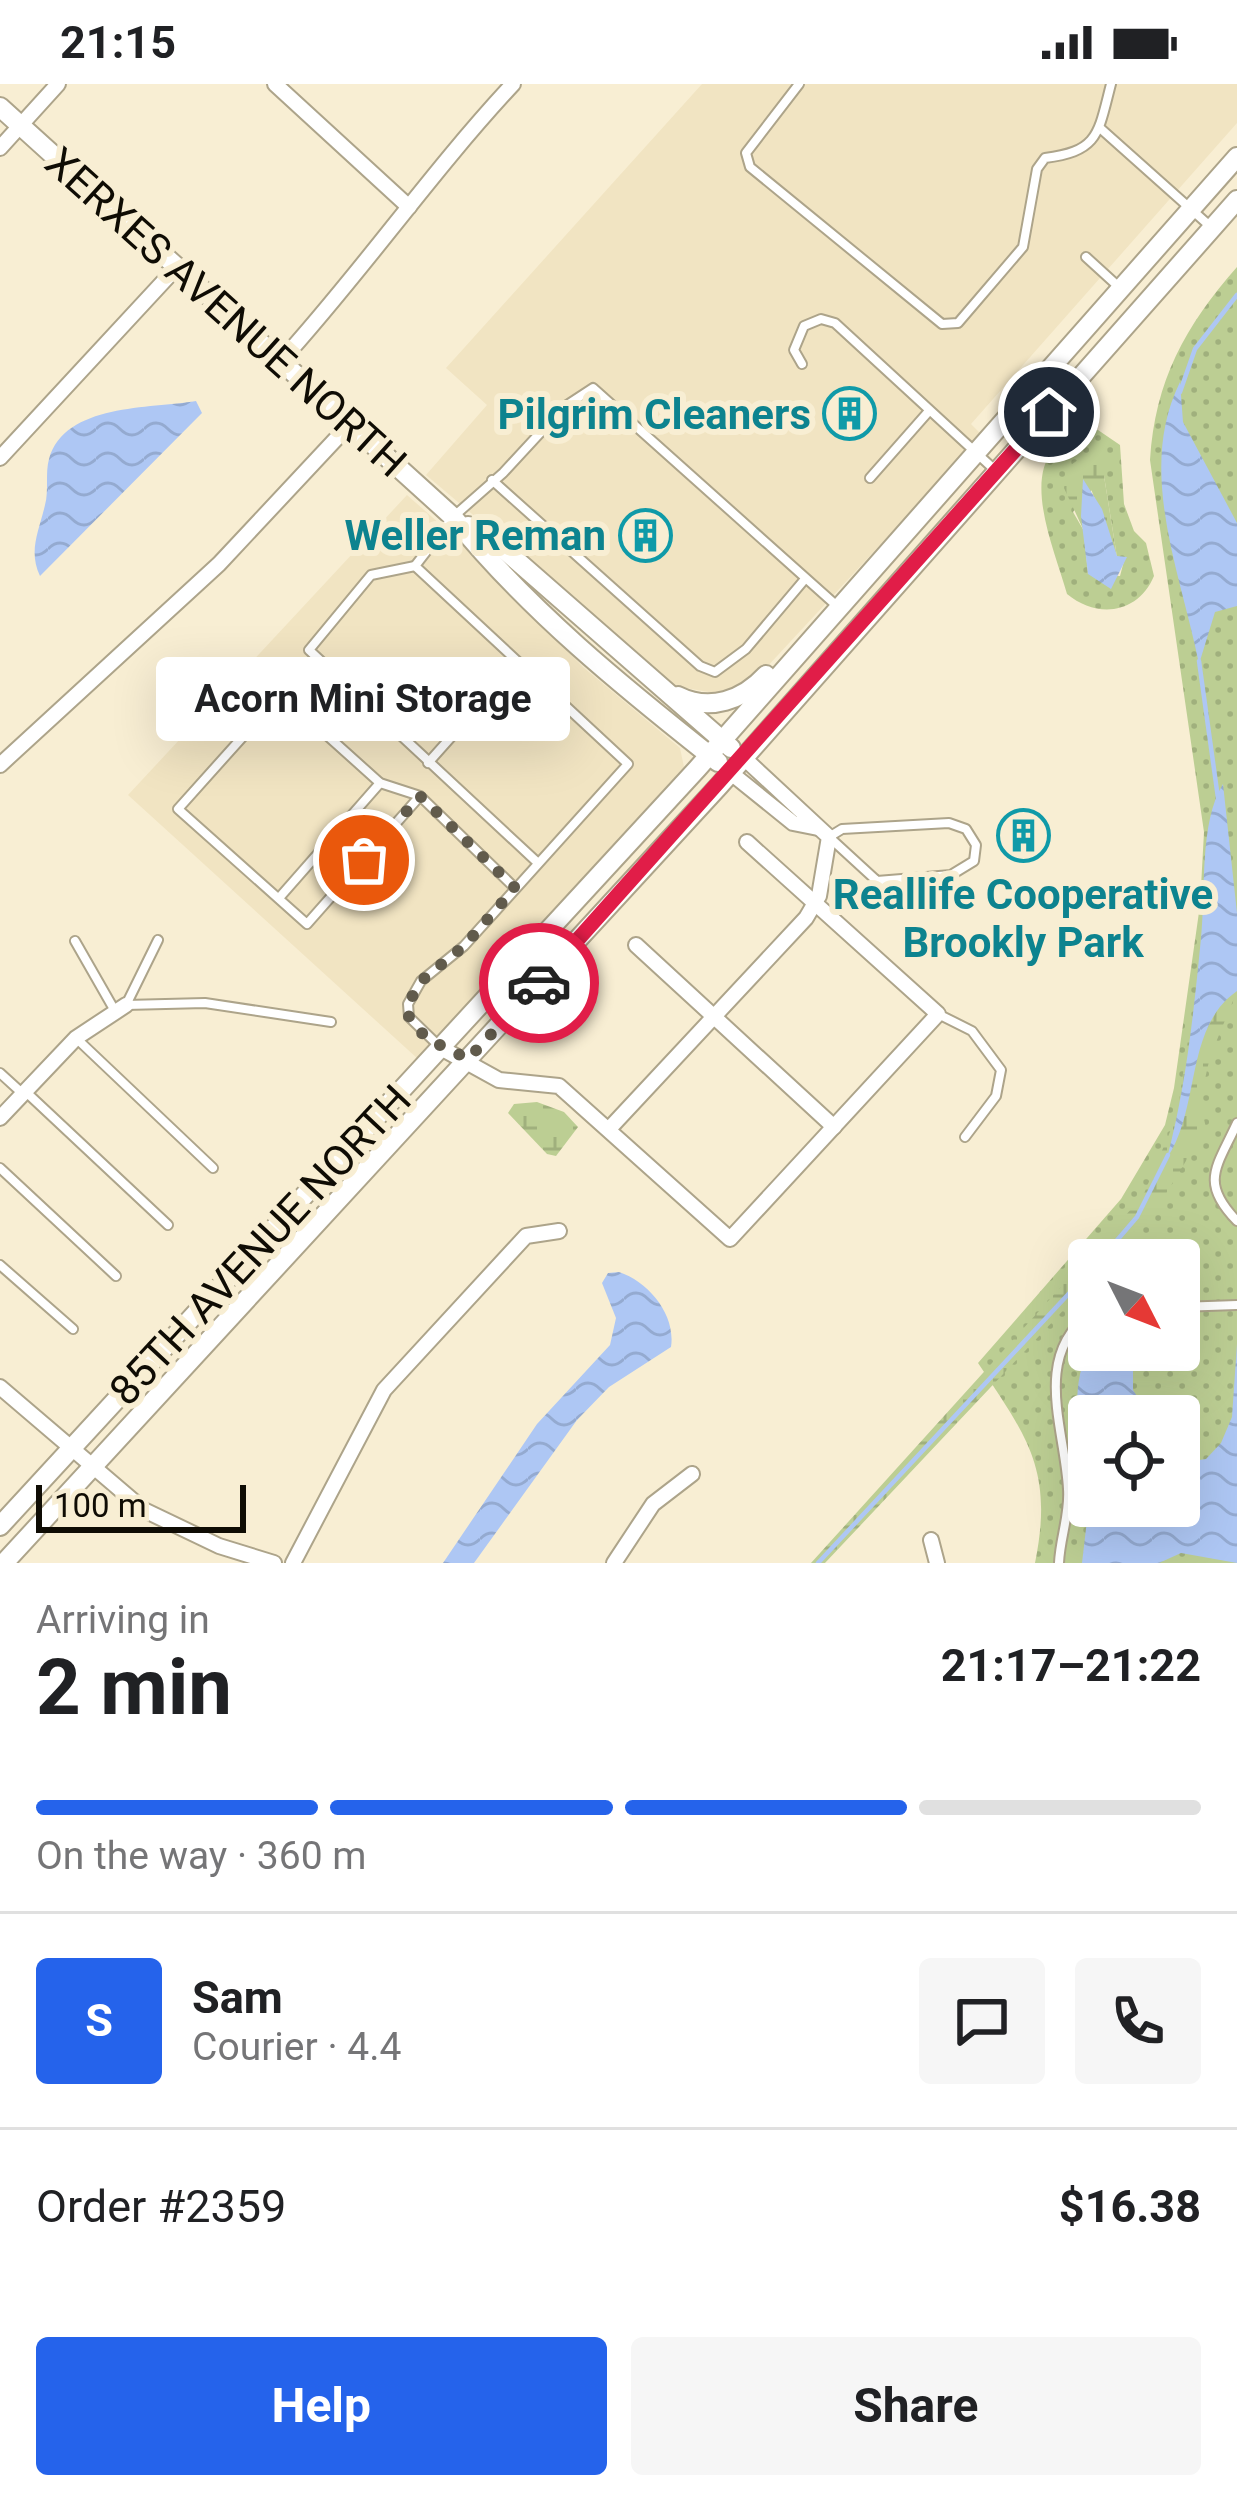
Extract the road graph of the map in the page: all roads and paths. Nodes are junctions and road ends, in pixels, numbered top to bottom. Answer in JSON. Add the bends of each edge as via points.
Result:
{"nodes":[{"id":1,"x":58,"y":84,"type":"edge"},
{"id":2,"x":275,"y":84,"type":"edge"},
{"id":3,"x":513,"y":84,"type":"edge"},
{"id":4,"x":799,"y":84,"type":"edge"},
{"id":5,"x":1111,"y":84,"type":"edge"},
{"id":6,"x":0,"y":107,"type":"edge"},
{"id":7,"x":21,"y":126,"type":"junction"},
{"id":8,"x":1100,"y":128,"type":"junction"},
{"id":9,"x":0,"y":148,"type":"edge"},
{"id":10,"x":1237,"y":157,"type":"edge"},
{"id":11,"x":1237,"y":200,"type":"edge"},
{"id":12,"x":409,"y":207,"type":"junction"},
{"id":13,"x":1191,"y":209,"type":"junction"},
{"id":14,"x":1212,"y":228,"type":"junction"},
{"id":15,"x":1086,"y":257,"type":"dead end"},
{"id":16,"x":176,"y":268,"type":"junction"},
{"id":17,"x":1121,"y":289,"type":"junction"},
{"id":18,"x":280,"y":362,"type":"junction"},
{"id":19,"x":802,"y":364,"type":"dead end"},
{"id":20,"x":929,"y":411,"type":"junction"},
{"id":21,"x":349,"y":424,"type":"junction"},
{"id":22,"x":976,"y":453,"type":"junction"},
{"id":23,"x":0,"y":458,"type":"edge"},
{"id":24,"x":997,"y":472,"type":"junction"},
{"id":25,"x":870,"y":478,"type":"dead end"},
{"id":26,"x":492,"y":480,"type":"junction"},
{"id":27,"x":453,"y":517,"type":"junction"},
{"id":28,"x":415,"y":566,"type":"junction"},
{"id":29,"x":805,"y":579,"type":"junction"},
{"id":30,"x":839,"y":608,"type":"junction"},
{"id":31,"x":518,"y":662,"type":"junction"},
{"id":32,"x":660,"y":686,"type":"junction"},
{"id":33,"x":715,"y":748,"type":"junction"},
{"id":34,"x":428,"y":763,"type":"junction"},
{"id":35,"x":0,"y":765,"type":"edge"},
{"id":36,"x":738,"y":765,"type":"junction"},
{"id":37,"x":380,"y":783,"type":"junction"},
{"id":38,"x":420,"y":796,"type":"junction"},
{"id":39,"x":823,"y":832,"type":"junction"},
{"id":40,"x":747,"y":842,"type":"dead end"},
{"id":41,"x":538,"y":863,"type":"junction"},
{"id":42,"x":515,"y":888,"type":"junction"},
{"id":43,"x":279,"y":898,"type":"junction"},
{"id":44,"x":815,"y":905,"type":"junction"},
{"id":45,"x":158,"y":940,"type":"dead end"},
{"id":46,"x":75,"y":941,"type":"dead end"},
{"id":47,"x":636,"y":945,"type":"dead end"},
{"id":48,"x":120,"y":1008,"type":"junction"},
{"id":49,"x":938,"y":1014,"type":"junction"},
{"id":50,"x":712,"y":1017,"type":"junction"},
{"id":51,"x":332,"y":1022,"type":"dead end"},
{"id":52,"x":76,"y":1038,"type":"junction"},
{"id":53,"x":441,"y":1048,"type":"junction"},
{"id":54,"x":468,"y":1059,"type":"junction"},
{"id":55,"x":0,"y":1072,"type":"edge"},
{"id":56,"x":23,"y":1092,"type":"junction"},
{"id":57,"x":0,"y":1118,"type":"edge"},
{"id":58,"x":1237,"y":1123,"type":"edge"},
{"id":59,"x":834,"y":1126,"type":"junction"},
{"id":60,"x":609,"y":1129,"type":"junction"},
{"id":61,"x":964,"y":1136,"type":"dead end"},
{"id":62,"x":0,"y":1168,"type":"edge"},
{"id":63,"x":213,"y":1168,"type":"dead end"},
{"id":64,"x":1237,"y":1221,"type":"edge"},
{"id":65,"x":168,"y":1225,"type":"dead end"},
{"id":66,"x":559,"y":1231,"type":"dead end"},
{"id":67,"x":0,"y":1265,"type":"edge"},
{"id":68,"x":116,"y":1276,"type":"dead end"},
{"id":69,"x":1237,"y":1304,"type":"edge"},
{"id":70,"x":1200,"y":1305,"type":"edge"},
{"id":71,"x":73,"y":1329,"type":"dead end"},
{"id":72,"x":1068,"y":1334,"type":"edge"},
{"id":73,"x":0,"y":1387,"type":"edge"},
{"id":74,"x":71,"y":1449,"type":"junction"},
{"id":75,"x":91,"y":1468,"type":"junction"},
{"id":76,"x":692,"y":1474,"type":"dead end"},
{"id":77,"x":0,"y":1526,"type":"edge"},
{"id":78,"x":931,"y":1540,"type":"dead end"},
{"id":79,"x":4,"y":1563,"type":"edge"},
{"id":80,"x":274,"y":1563,"type":"edge"},
{"id":81,"x":293,"y":1563,"type":"edge"},
{"id":82,"x":614,"y":1563,"type":"edge"},
{"id":83,"x":937,"y":1563,"type":"edge"},
{"id":84,"x":1059,"y":1563,"type":"edge"}],
"edges":[{"from":1,"to":7,"type":"street"},
{"from":2,"to":12,"type":"street"},
{"from":3,"to":12,"type":"street"},
{"from":4,"to":8,"type":"lane","via":[[746,154],[750,167],[942,324],[958,323],[1023,247],[1045,158],[1079,154]]},
{"from":5,"to":8,"type":"lane"},
{"from":6,"to":7,"type":"main road","name":"XERXES AVENUE NORTH"},
{"from":7,"to":9,"type":"street"},
{"from":7,"to":16,"type":"main road","name":"XERXES AVENUE NORTH"},
{"from":8,"to":13,"type":"lane"},
{"from":10,"to":13,"type":"main road","name":"85TH AVENUE NORTH"},
{"from":11,"to":14,"type":"main road","name":"85TH AVENUE NORTH"},
{"from":12,"to":18,"type":"street"},
{"from":13,"to":14,"type":"lane"},
{"from":13,"to":17,"type":"main road","name":"85TH AVENUE NORTH"},
{"from":14,"to":24,"type":"main road","name":"85TH AVENUE NORTH"},
{"from":15,"to":17,"type":"lane"},
{"from":16,"to":18,"type":"main road","name":"XERXES AVENUE NORTH"},
{"from":16,"to":23,"type":"street"},
{"from":17,"to":22,"type":"main road","name":"85TH AVENUE NORTH"},
{"from":18,"to":21,"type":"main road","name":"XERXES AVENUE NORTH"},
{"from":19,"to":20,"type":"lane","via":[[794,350],[804,326],[835,323]]},
{"from":20,"to":22,"type":"lane"},
{"from":20,"to":25,"type":"lane"},
{"from":21,"to":27,"type":"main road","name":"XERXES AVENUE NORTH"},
{"from":21,"to":35,"type":"street","via":[[219,564]]},
{"from":22,"to":24,"type":"lane"},
{"from":22,"to":30,"type":"main road","name":"85TH AVENUE NORTH"},
{"from":24,"to":36,"type":"main road","name":"85TH AVENUE NORTH"},
{"from":26,"to":27,"type":"lane"},
{"from":26,"to":29,"type":"lane","via":[[593,388]]},
{"from":26,"to":29,"type":"lane","via":[[715,672],[746,649]]},
{"from":27,"to":28,"type":"lane"},
{"from":27,"to":32,"type":"main road","name":"XERXES AVENUE NORTH","via":[[500,546]]},
{"from":27,"to":33,"type":"main road","name":"XERXES AVENUE NORTH","via":[[580,651]]},
{"from":28,"to":31,"type":"lane"},
{"from":28,"to":34,"type":"lane","via":[[371,575],[309,650]]},
{"from":29,"to":30,"type":"lane"},
{"from":30,"to":32,"type":"main road","via":[[728,701],[688,700]]},
{"from":30,"to":33,"type":"main road","name":"85TH AVENUE NORTH"},
{"from":31,"to":34,"type":"lane"},
{"from":31,"to":41,"type":"lane","via":[[628,764]]},
{"from":32,"to":33,"type":"main road","name":"XERXES AVENUE NORTH"},
{"from":33,"to":36,"type":"main road","name":"XERXES AVENUE NORTH"},
{"from":33,"to":53,"type":"main road","name":"85TH AVENUE NORTH"},
{"from":34,"to":41,"type":"lane"},
{"from":36,"to":39,"type":"street","name":"XERXES AVENUE NORTH"},
{"from":36,"to":54,"type":"main road","name":"85TH AVENUE NORTH"},
{"from":37,"to":38,"type":"lane"},
{"from":37,"to":43,"type":"lane"},
{"from":37,"to":43,"type":"lane","via":[[281,694],[178,809]]},
{"from":38,"to":42,"type":"lane"},
{"from":38,"to":43,"type":"lane","via":[[307,924]]},
{"from":39,"to":39,"type":"lane","via":[[877,881],[961,873],[976,855],[972,835],[959,825]]},
{"from":39,"to":44,"type":"street"},
{"from":40,"to":44,"type":"street"},
{"from":41,"to":42,"type":"lane"},
{"from":42,"to":53,"type":"lane","via":[[413,992],[413,1026]]},
{"from":44,"to":49,"type":"street"},
{"from":44,"to":50,"type":"street"},
{"from":45,"to":48,"type":"lane"},
{"from":46,"to":48,"type":"lane"},
{"from":47,"to":50,"type":"street"},
{"from":48,"to":51,"type":"lane","via":[[205,1003]]},
{"from":48,"to":52,"type":"street"},
{"from":49,"to":59,"type":"street"},
{"from":49,"to":61,"type":"lane","via":[[972,1031],[1001,1070],[996,1096]]},
{"from":50,"to":59,"type":"street"},
{"from":50,"to":60,"type":"street"},
{"from":52,"to":56,"type":"street"},
{"from":52,"to":63,"type":"lane"},
{"from":53,"to":54,"type":"street"},
{"from":53,"to":74,"type":"main road","name":"85TH AVENUE NORTH"},
{"from":54,"to":60,"type":"street","via":[[500,1080],[560,1086]]},
{"from":54,"to":75,"type":"main road","name":"85TH AVENUE NORTH"},
{"from":55,"to":56,"type":"lane"},
{"from":56,"to":57,"type":"street"},
{"from":56,"to":65,"type":"lane"},
{"from":58,"to":64,"type":"lane","via":[[1213,1181],[1218,1202]]},
{"from":59,"to":60,"type":"street","via":[[730,1239]]},
{"from":62,"to":68,"type":"lane"},
{"from":66,"to":81,"type":"street","via":[[526,1236],[388,1384]]},
{"from":67,"to":71,"type":"lane"},
{"from":69,"to":70,"type":"lane"},
{"from":72,"to":84,"type":"lane","via":[[1056,1375],[1069,1492]]},
{"from":73,"to":74,"type":"street"},
{"from":74,"to":75,"type":"street"},
{"from":74,"to":77,"type":"main road","name":"85TH AVENUE NORTH"},
{"from":75,"to":79,"type":"main road","name":"85TH AVENUE NORTH"},
{"from":75,"to":80,"type":"street","via":[[160,1519]]},
{"from":76,"to":82,"type":"street","via":[[653,1504]]},
{"from":78,"to":83,"type":"street"}]}
